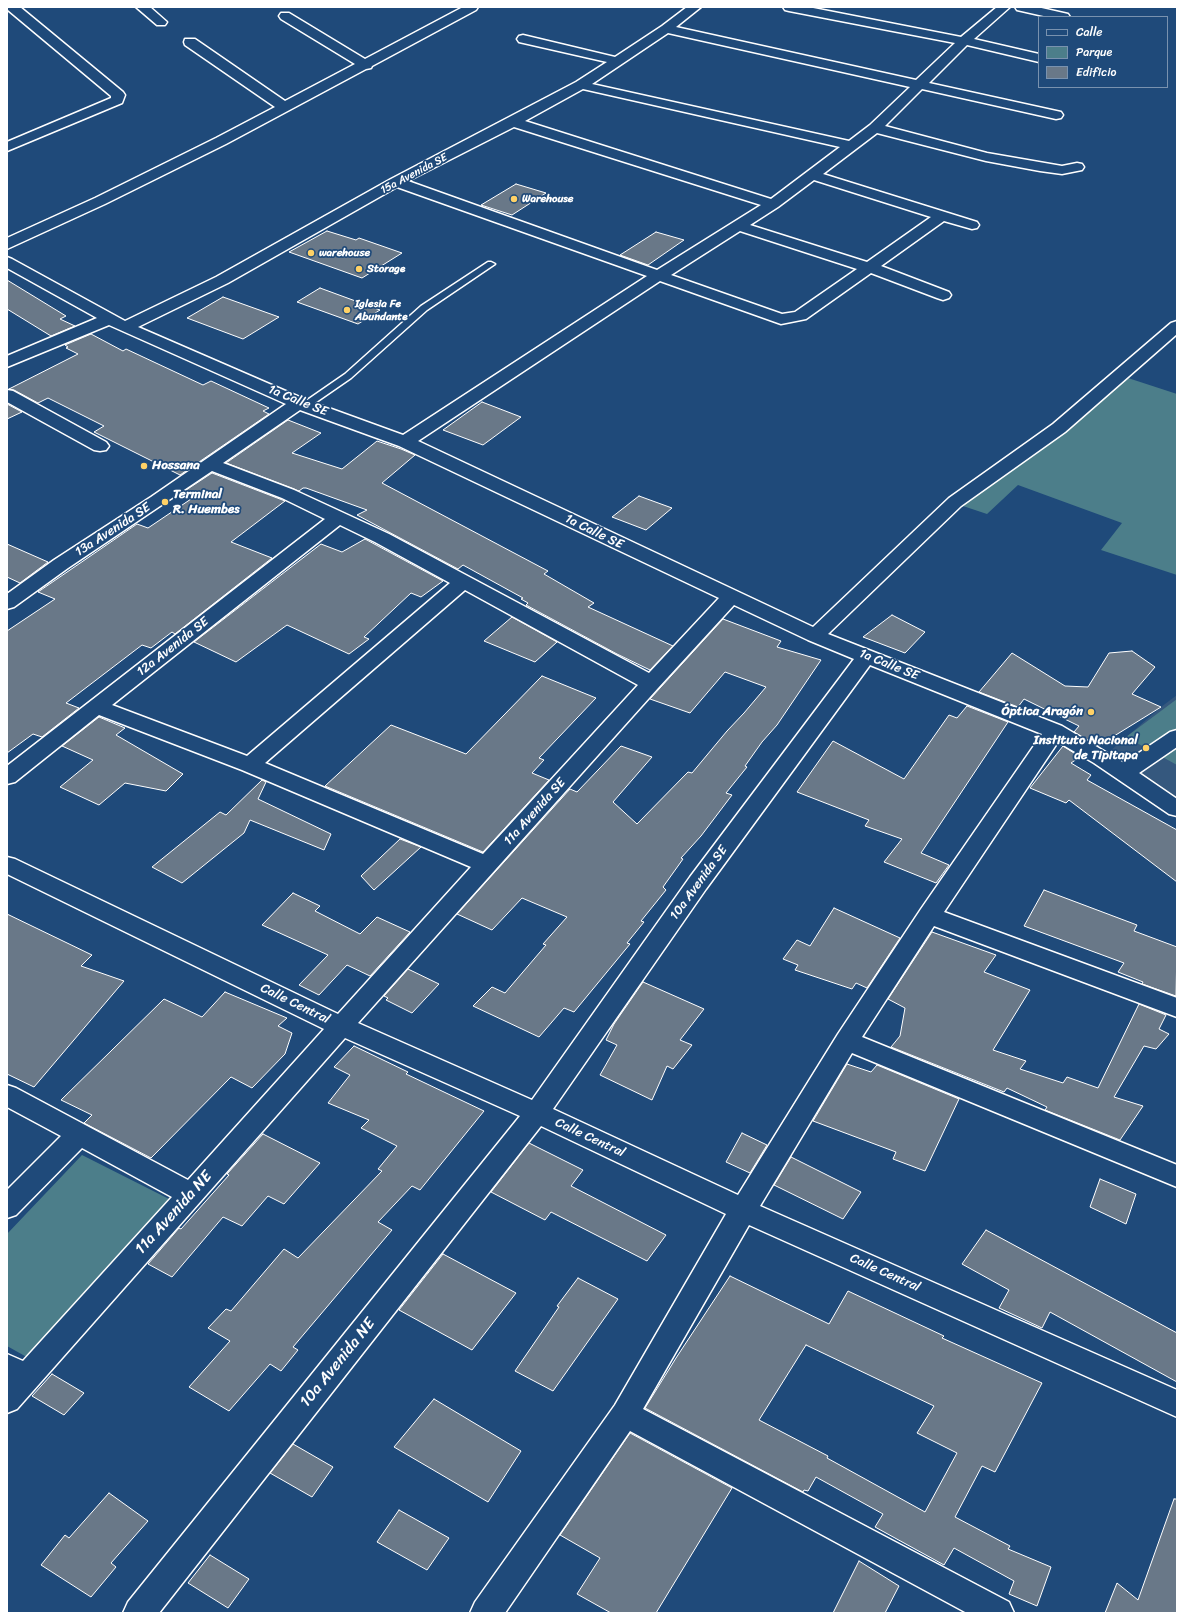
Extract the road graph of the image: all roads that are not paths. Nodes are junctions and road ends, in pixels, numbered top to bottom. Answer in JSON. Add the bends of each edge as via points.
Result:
{"nodes":[{"id":1,"x":12,"y":7,"type":"edge"},
{"id":2,"x":142,"y":7,"type":"edge"},
{"id":3,"x":472,"y":7,"type":"edge"},
{"id":4,"x":695,"y":7,"type":"edge"},
{"id":5,"x":789,"y":7,"type":"edge"},
{"id":6,"x":1004,"y":7,"type":"edge"},
{"id":7,"x":1021,"y":7,"type":"edge"},
{"id":8,"x":285,"y":16,"type":"dead end"},
{"id":9,"x":1060,"y":16,"type":"edge"},
{"id":10,"x":161,"y":22,"type":"dead end"},
{"id":11,"x":666,"y":29,"type":"junction"},
{"id":12,"x":523,"y":39,"type":"dead end"},
{"id":13,"x":964,"y":41,"type":"junction"},
{"id":14,"x":190,"y":42,"type":"dead end"},
{"id":15,"x":1038,"y":58,"type":"edge"},
{"id":16,"x":618,"y":61,"type":"junction"},
{"id":17,"x":366,"y":65,"type":"junction"},
{"id":18,"x":920,"y":84,"type":"junction"},
{"id":19,"x":581,"y":85,"type":"junction"},
{"id":20,"x":284,"y":107,"type":"junction"},
{"id":21,"x":1056,"y":115,"type":"dead end"},
{"id":22,"x":513,"y":122,"type":"junction"},
{"id":23,"x":875,"y":128,"type":"junction"},
{"id":24,"x":7,"y":146,"type":"edge"},
{"id":25,"x":852,"y":146,"type":"junction"},
{"id":26,"x":1077,"y":167,"type":"dead end"},
{"id":27,"x":812,"y":175,"type":"junction"},
{"id":28,"x":396,"y":182,"type":"junction"},
{"id":29,"x":773,"y":204,"type":"junction"},
{"id":30,"x":942,"y":216,"type":"junction"},
{"id":31,"x":972,"y":225,"type":"dead end"},
{"id":32,"x":738,"y":226,"type":"junction"},
{"id":33,"x":7,"y":244,"type":"edge"},
{"id":34,"x":7,"y":262,"type":"edge"},
{"id":35,"x":491,"y":264,"type":"dead end"},
{"id":36,"x":868,"y":268,"type":"junction"},
{"id":37,"x":658,"y":276,"type":"junction"},
{"id":38,"x":943,"y":295,"type":"dead end"},
{"id":39,"x":108,"y":319,"type":"junction"},
{"id":40,"x":1177,"y":326,"type":"edge"},
{"id":41,"x":125,"y":327,"type":"junction"},
{"id":42,"x":7,"y":362,"type":"edge"},
{"id":43,"x":7,"y":395,"type":"edge"},
{"id":44,"x":302,"y":404,"type":"junction"},
{"id":45,"x":405,"y":442,"type":"junction"},
{"id":46,"x":100,"y":446,"type":"dead end"},
{"id":47,"x":209,"y":464,"type":"junction"},
{"id":48,"x":339,"y":517,"type":"junction"},
{"id":49,"x":464,"y":581,"type":"junction"},
{"id":50,"x":730,"y":598,"type":"junction"},
{"id":51,"x":7,"y":603,"type":"edge"},
{"id":52,"x":815,"y":636,"type":"junction"},
{"id":53,"x":866,"y":656,"type":"junction"},
{"id":54,"x":651,"y":683,"type":"junction"},
{"id":55,"x":97,"y":707,"type":"junction"},
{"id":56,"x":1055,"y":731,"type":"junction"},
{"id":57,"x":1177,"y":737,"type":"edge"},
{"id":58,"x":250,"y":765,"type":"junction"},
{"id":59,"x":1124,"y":773,"type":"junction"},
{"id":60,"x":7,"y":777,"type":"edge"},
{"id":61,"x":1177,"y":809,"type":"edge"},
{"id":62,"x":487,"y":865,"type":"junction"},
{"id":63,"x":7,"y":866,"type":"edge"},
{"id":64,"x":929,"y":916,"type":"junction"},
{"id":65,"x":1177,"y":1008,"type":"edge"},
{"id":66,"x":341,"y":1026,"type":"junction"},
{"id":67,"x":847,"y":1041,"type":"junction"},
{"id":68,"x":7,"y":1095,"type":"edge"},
{"id":69,"x":538,"y":1113,"type":"junction"},
{"id":70,"x":79,"y":1134,"type":"junction"},
{"id":71,"x":1177,"y":1176,"type":"edge"},
{"id":72,"x":191,"y":1194,"type":"junction"},
{"id":73,"x":7,"y":1207,"type":"edge"},
{"id":74,"x":744,"y":1210,"type":"junction"},
{"id":75,"x":17,"y":1372,"type":"edge"},
{"id":76,"x":7,"y":1400,"type":"edge"},
{"id":77,"x":1177,"y":1404,"type":"edge"},
{"id":78,"x":625,"y":1414,"type":"junction"},
{"id":79,"x":139,"y":1613,"type":"edge"},
{"id":80,"x":486,"y":1613,"type":"edge"},
{"id":81,"x":998,"y":1613,"type":"edge"}],
"edges":[{"from":1,"to":24,"type":"street","via":[[118,95],[117,100],[109,104]]},
{"from":2,"to":10,"type":"street"},
{"from":3,"to":17,"type":"street"},
{"from":4,"to":11,"type":"street","name":"15a Avenida SE"},
{"from":5,"to":13,"type":"street"},
{"from":6,"to":13,"type":"street"},
{"from":7,"to":9,"type":"street"},
{"from":8,"to":17,"type":"street"},
{"from":11,"to":16,"type":"street","name":"15a Avenida SE"},
{"from":11,"to":18,"type":"street"},
{"from":12,"to":16,"type":"street"},
{"from":13,"to":15,"type":"street"},
{"from":13,"to":18,"type":"street"},
{"from":14,"to":20,"type":"street"},
{"from":16,"to":19,"type":"street","name":"15a Avenida SE"},
{"from":17,"to":20,"type":"street"},
{"from":18,"to":21,"type":"street"},
{"from":18,"to":23,"type":"street"},
{"from":19,"to":22,"type":"street","name":"15a Avenida SE"},
{"from":19,"to":25,"type":"street"},
{"from":20,"to":33,"type":"street","via":[[221,141]]},
{"from":22,"to":28,"type":"street","name":"15a Avenida SE"},
{"from":22,"to":29,"type":"street"},
{"from":23,"to":25,"type":"street"},
{"from":23,"to":26,"type":"street","via":[[986,157],[1062,170]]},
{"from":25,"to":27,"type":"street"},
{"from":27,"to":29,"type":"street"},
{"from":27,"to":30,"type":"street"},
{"from":28,"to":37,"type":"street"},
{"from":28,"to":41,"type":"street","name":"15a Avenida SE","via":[[222,280]]},
{"from":29,"to":32,"type":"street"},
{"from":30,"to":31,"type":"street"},
{"from":30,"to":36,"type":"street"},
{"from":32,"to":36,"type":"street"},
{"from":32,"to":37,"type":"street"},
{"from":34,"to":39,"type":"street","name":"1a Calle SE"},
{"from":35,"to":44,"type":"lane","via":[[424,308],[348,376]]},
{"from":36,"to":37,"type":"street","via":[[800,316],[781,319]]},
{"from":36,"to":38,"type":"street"},
{"from":37,"to":45,"type":"street"},
{"from":39,"to":41,"type":"street","name":"1a Calle SE"},
{"from":39,"to":42,"type":"street"},
{"from":40,"to":52,"type":"street","via":[[1059,428],[955,502]]},
{"from":41,"to":44,"type":"street","name":"1a Calle SE"},
{"from":43,"to":46,"type":"street"},
{"from":44,"to":45,"type":"street","name":"1a Calle SE"},
{"from":44,"to":47,"type":"street","name":"13a Avenida SE"},
{"from":45,"to":50,"type":"street","name":"1a Calle SE"},
{"from":47,"to":48,"type":"street","via":[[288,494]]},
{"from":47,"to":51,"type":"street","name":"13a Avenida SE"},
{"from":48,"to":49,"type":"street"},
{"from":48,"to":55,"type":"street","name":"12a Avenida SE"},
{"from":49,"to":54,"type":"street"},
{"from":49,"to":58,"type":"street"},
{"from":50,"to":52,"type":"street","name":"1a Calle SE"},
{"from":50,"to":54,"type":"street","name":"11a Avenida SE"},
{"from":52,"to":53,"type":"street","name":"1a Calle SE"},
{"from":53,"to":56,"type":"street","name":"1a Calle SE"},
{"from":53,"to":69,"type":"street","name":"10a Avenida SE","via":[[698,883]]},
{"from":54,"to":62,"type":"street","name":"11a Avenida SE"},
{"from":55,"to":58,"type":"street"},
{"from":55,"to":60,"type":"street","name":"12a Avenida SE"},
{"from":56,"to":59,"type":"street","name":"1a Calle SE"},
{"from":56,"to":64,"type":"street"},
{"from":57,"to":59,"type":"street"},
{"from":58,"to":62,"type":"street"},
{"from":59,"to":61,"type":"street","name":"1a Calle SE"},
{"from":62,"to":66,"type":"street","name":"11a Avenida SE"},
{"from":63,"to":66,"type":"street","name":"Calle Central"},
{"from":64,"to":65,"type":"street"},
{"from":64,"to":67,"type":"street"},
{"from":66,"to":69,"type":"street","name":"Calle Central"},
{"from":66,"to":72,"type":"street","name":"11a Avenida NE"},
{"from":67,"to":71,"type":"street"},
{"from":67,"to":74,"type":"street"},
{"from":68,"to":70,"type":"street"},
{"from":69,"to":74,"type":"street","name":"Calle Central"},
{"from":69,"to":79,"type":"street","name":"10a Avenida NE"},
{"from":70,"to":72,"type":"street"},
{"from":70,"to":73,"type":"street"},
{"from":72,"to":75,"type":"street","name":"11a Avenida NE"},
{"from":74,"to":77,"type":"street","name":"Calle Central"},
{"from":74,"to":78,"type":"street"},
{"from":75,"to":76,"type":"street","name":"11a Avenida NE"},
{"from":78,"to":80,"type":"street"},
{"from":78,"to":81,"type":"street"}]}
